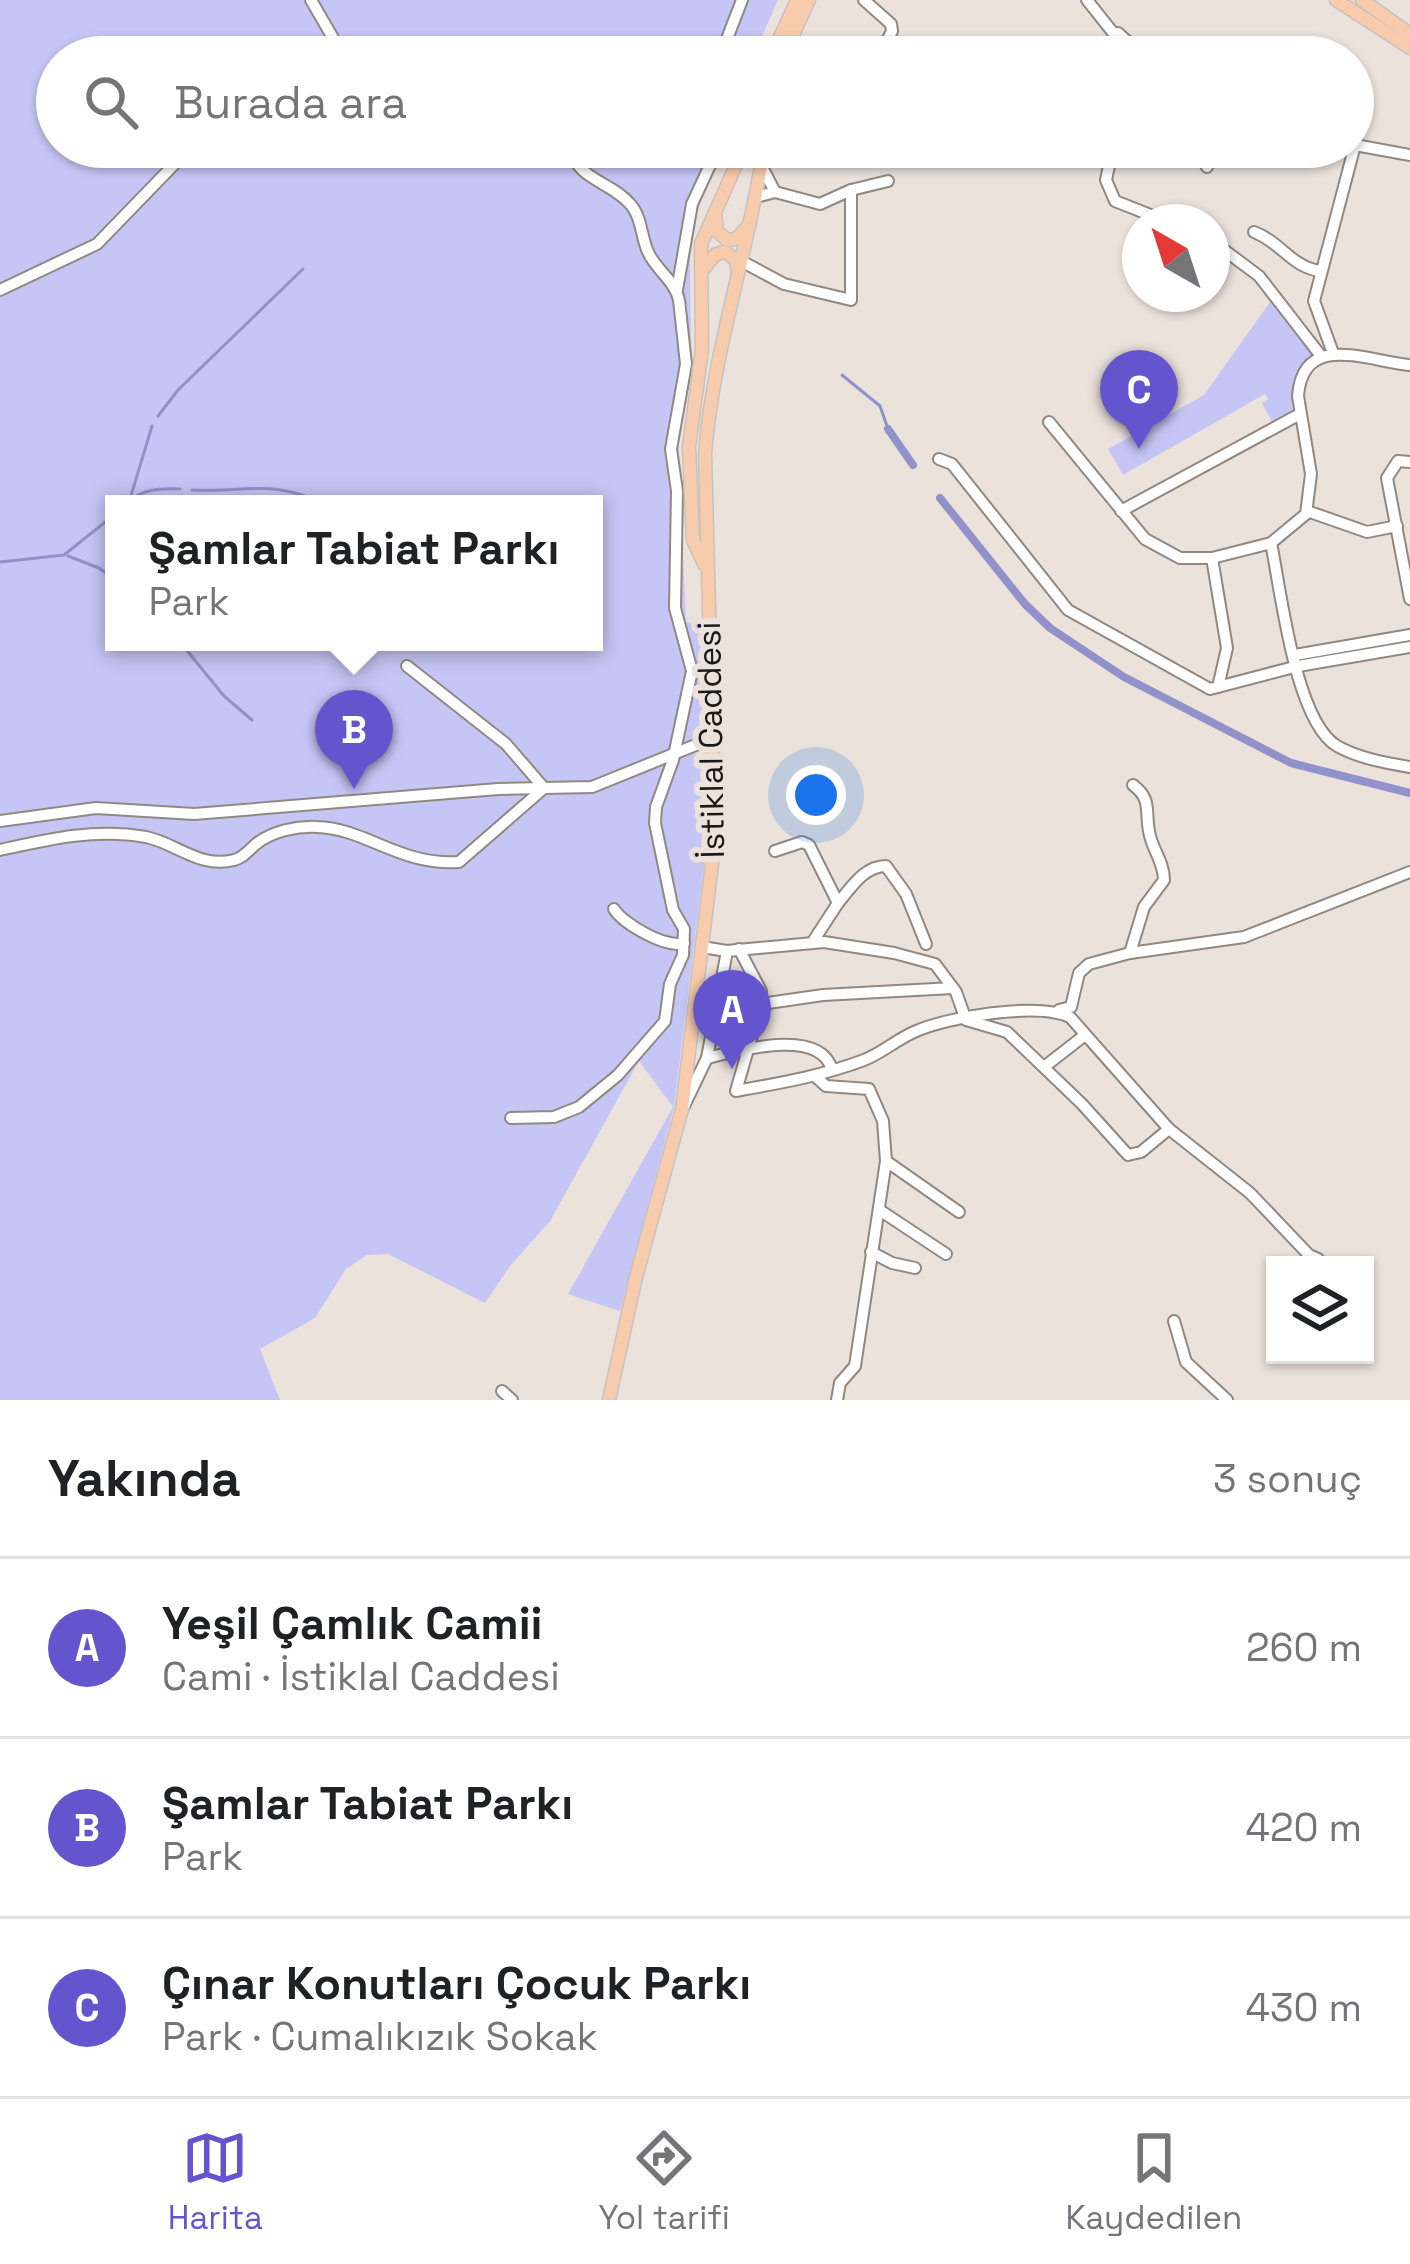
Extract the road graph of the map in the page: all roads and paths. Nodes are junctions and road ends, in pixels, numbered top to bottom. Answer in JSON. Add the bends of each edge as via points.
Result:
{"nodes":[{"id":1,"x":311,"y":0,"type":"edge"},
{"id":2,"x":742,"y":0,"type":"edge"},
{"id":3,"x":797,"y":0,"type":"edge"},
{"id":4,"x":809,"y":0,"type":"edge"},
{"id":5,"x":864,"y":0,"type":"edge"},
{"id":6,"x":1087,"y":0,"type":"edge"},
{"id":7,"x":1336,"y":0,"type":"edge"},
{"id":8,"x":1362,"y":0,"type":"edge"},
{"id":9,"x":1110,"y":28,"type":"junction"},
{"id":10,"x":1410,"y":34,"type":"edge"},
{"id":11,"x":332,"y":36,"type":"edge"},
{"id":12,"x":728,"y":36,"type":"edge"},
{"id":13,"x":781,"y":36,"type":"edge"},
{"id":14,"x":793,"y":36,"type":"edge"},
{"id":15,"x":890,"y":36,"type":"edge"},
{"id":16,"x":1114,"y":36,"type":"edge"},
{"id":17,"x":1123,"y":36,"type":"edge"},
{"id":18,"x":1410,"y":48,"type":"edge"},
{"id":19,"x":1374,"y":149,"type":"edge"},
{"id":20,"x":1410,"y":155,"type":"edge"},
{"id":21,"x":171,"y":168,"type":"edge"},
{"id":22,"x":579,"y":168,"type":"edge"},
{"id":23,"x":709,"y":168,"type":"edge"},
{"id":24,"x":734,"y":168,"type":"edge"},
{"id":25,"x":760,"y":168,"type":"edge"},
{"id":26,"x":763,"y":168,"type":"edge"},
{"id":27,"x":1109,"y":168,"type":"edge"},
{"id":28,"x":1348,"y":168,"type":"edge"},
{"id":29,"x":888,"y":181,"type":"dead end"},
{"id":30,"x":851,"y":190,"type":"junction"},
{"id":31,"x":775,"y":192,"type":"junction"},
{"id":32,"x":756,"y":197,"type":"junction"},
{"id":33,"x":1122,"y":204,"type":"edge"},
{"id":34,"x":715,"y":210,"type":"junction"},
{"id":35,"x":752,"y":220,"type":"junction"},
{"id":36,"x":1254,"y":232,"type":"dead end"},
{"id":37,"x":1230,"y":254,"type":"edge"},
{"id":38,"x":743,"y":262,"type":"junction"},
{"id":39,"x":1321,"y":271,"type":"junction"},
{"id":40,"x":700,"y":274,"type":"junction"},
{"id":41,"x":739,"y":281,"type":"junction"},
{"id":42,"x":0,"y":290,"type":"edge"},
{"id":43,"x":677,"y":290,"type":"junction"},
{"id":44,"x":1327,"y":354,"type":"junction"},
{"id":45,"x":1410,"y":364,"type":"edge"},
{"id":46,"x":1300,"y":414,"type":"junction"},
{"id":47,"x":1049,"y":422,"type":"dead end"},
{"id":48,"x":939,"y":460,"type":"dead end"},
{"id":49,"x":1410,"y":462,"type":"edge"},
{"id":50,"x":1307,"y":511,"type":"junction"},
{"id":51,"x":1121,"y":512,"type":"junction"},
{"id":52,"x":1397,"y":526,"type":"junction"},
{"id":53,"x":1270,"y":543,"type":"junction"},
{"id":54,"x":1212,"y":558,"type":"junction"},
{"id":55,"x":707,"y":570,"type":"junction"},
{"id":56,"x":1410,"y":599,"type":"edge"},
{"id":57,"x":1410,"y":635,"type":"edge"},
{"id":58,"x":1410,"y":647,"type":"edge"},
{"id":59,"x":1296,"y":661,"type":"junction"},
{"id":60,"x":407,"y":666,"type":"dead end"},
{"id":61,"x":1218,"y":687,"type":"junction"},
{"id":62,"x":713,"y":738,"type":"junction"},
{"id":63,"x":675,"y":752,"type":"junction"},
{"id":64,"x":1410,"y":767,"type":"edge"},
{"id":65,"x":1132,"y":785,"type":"dead end"},
{"id":66,"x":544,"y":788,"type":"junction"},
{"id":67,"x":0,"y":821,"type":"edge"},
{"id":68,"x":0,"y":850,"type":"edge"},
{"id":69,"x":775,"y":851,"type":"dead end"},
{"id":70,"x":1410,"y":872,"type":"edge"},
{"id":71,"x":838,"y":903,"type":"junction"},
{"id":72,"x":614,"y":909,"type":"dead end"},
{"id":73,"x":684,"y":943,"type":"junction"},
{"id":74,"x":812,"y":943,"type":"junction"},
{"id":75,"x":926,"y":944,"type":"dead end"},
{"id":76,"x":702,"y":946,"type":"junction"},
{"id":77,"x":733,"y":950,"type":"junction"},
{"id":78,"x":1130,"y":953,"type":"junction"},
{"id":79,"x":953,"y":988,"type":"junction"},
{"id":80,"x":761,"y":1004,"type":"junction"},
{"id":81,"x":1055,"y":1011,"type":"junction"},
{"id":82,"x":966,"y":1020,"type":"junction"},
{"id":83,"x":1085,"y":1035,"type":"junction"},
{"id":84,"x":751,"y":1047,"type":"junction"},
{"id":85,"x":707,"y":1058,"type":"junction"},
{"id":86,"x":1044,"y":1067,"type":"junction"},
{"id":87,"x":832,"y":1070,"type":"junction"},
{"id":88,"x":815,"y":1076,"type":"junction"},
{"id":89,"x":682,"y":1108,"type":"junction"},
{"id":90,"x":511,"y":1118,"type":"dead end"},
{"id":91,"x":1169,"y":1130,"type":"junction"},
{"id":92,"x":886,"y":1161,"type":"junction"},
{"id":93,"x":881,"y":1211,"type":"junction"},
{"id":94,"x":959,"y":1212,"type":"dead end"},
{"id":95,"x":872,"y":1252,"type":"junction"},
{"id":96,"x":946,"y":1254,"type":"dead end"},
{"id":97,"x":1311,"y":1256,"type":"edge"},
{"id":98,"x":915,"y":1268,"type":"dead end"},
{"id":99,"x":1174,"y":1322,"type":"dead end"},
{"id":100,"x":610,"y":1400,"type":"edge"},
{"id":101,"x":837,"y":1400,"type":"edge"},
{"id":102,"x":1227,"y":1400,"type":"edge"}],
"edges":[{"from":1,"to":11,"type":"street"},
{"from":2,"to":12,"type":"street"},
{"from":3,"to":13,"type":"main road"},
{"from":4,"to":14,"type":"main road"},
{"from":5,"to":15,"type":"street","via":[[891,24]]},
{"from":6,"to":9,"type":"street"},
{"from":7,"to":18,"type":"main road"},
{"from":8,"to":10,"type":"main road"},
{"from":9,"to":16,"type":"street"},
{"from":9,"to":17,"type":"street"},
{"from":19,"to":20,"type":"street"},
{"from":21,"to":42,"type":"street","via":[[97,244]]},
{"from":22,"to":43,"type":"street","via":[[635,210],[649,256]]},
{"from":23,"to":43,"type":"street","via":[[692,204]]},
{"from":24,"to":34,"type":"main road"},
{"from":25,"to":32,"type":"main road","name":"İstiklal Caddesi"},
{"from":26,"to":31,"type":"street"},
{"from":27,"to":33,"type":"street","via":[[1106,180]]},
{"from":28,"to":39,"type":"street"},
{"from":29,"to":30,"type":"street"},
{"from":30,"to":31,"type":"street","via":[[820,205]]},
{"from":30,"to":38,"type":"street","via":[[851,300],[797,289]]},
{"from":31,"to":32,"type":"street"},
{"from":32,"to":35,"type":"main road","name":"İstiklal Caddesi"},
{"from":34,"to":35,"type":"main road","via":[[717,231],[728,240]]},
{"from":34,"to":40,"type":"main road"},
{"from":35,"to":38,"type":"main road","name":"İstiklal Caddesi"},
{"from":36,"to":39,"type":"street","via":[[1304,269]]},
{"from":37,"to":44,"type":"street"},
{"from":38,"to":41,"type":"main road","name":"İstiklal Caddesi"},
{"from":39,"to":44,"type":"street","via":[[1314,302]]},
{"from":40,"to":41,"type":"main road","via":[[725,252],[736,260]]},
{"from":40,"to":55,"type":"main road","via":[[700,379],[689,447],[693,540]]},
{"from":41,"to":55,"type":"main road","name":"İstiklal Caddesi","via":[[708,413]]},
{"from":43,"to":63,"type":"street","via":[[686,364],[671,449],[674,593],[692,671]]},
{"from":44,"to":45,"type":"street"},
{"from":44,"to":46,"type":"street","via":[[1299,383]]},
{"from":46,"to":50,"type":"street","via":[[1311,474]]},
{"from":46,"to":51,"type":"street"},
{"from":47,"to":51,"type":"street"},
{"from":48,"to":61,"type":"street","via":[[952,464],[1068,610]]},
{"from":49,"to":52,"type":"street","via":[[1398,461],[1387,478]]},
{"from":50,"to":52,"type":"street","via":[[1367,532]]},
{"from":50,"to":53,"type":"street"},
{"from":51,"to":54,"type":"street","via":[[1167,553]]},
{"from":52,"to":56,"type":"street"},
{"from":53,"to":54,"type":"street"},
{"from":53,"to":59,"type":"street"},
{"from":54,"to":61,"type":"street","via":[[1227,648]]},
{"from":55,"to":62,"type":"main road","name":"İstiklal Caddesi"},
{"from":57,"to":59,"type":"street"},
{"from":58,"to":59,"type":"street"},
{"from":59,"to":61,"type":"street"},
{"from":59,"to":64,"type":"street","via":[[1310,711],[1335,745]]},
{"from":60,"to":66,"type":"street","via":[[506,744]]},
{"from":62,"to":63,"type":"street"},
{"from":62,"to":76,"type":"main road","name":"İstiklal Caddesi","via":[[716,839]]},
{"from":63,"to":66,"type":"street","via":[[609,782]]},
{"from":63,"to":73,"type":"street","via":[[655,823]]},
{"from":65,"to":78,"type":"street","via":[[1150,809],[1148,833],[1164,880],[1144,908]]},
{"from":66,"to":67,"type":"street","via":[[194,814],[96,808]]},
{"from":66,"to":68,"type":"street","via":[[459,862],[416,860],[318,827],[273,834],[233,860],[189,857],[153,838],[95,833]]},
{"from":69,"to":71,"type":"street","via":[[809,845]]},
{"from":70,"to":78,"type":"street","via":[[1244,937]]},
{"from":71,"to":74,"type":"street"},
{"from":71,"to":75,"type":"street","via":[[864,874],[886,866]]},
{"from":72,"to":73,"type":"street","via":[[624,923],[666,944]]},
{"from":73,"to":90,"type":"street","via":[[665,1021],[638,1057],[579,1106],[554,1117]]},
{"from":74,"to":77,"type":"street"},
{"from":74,"to":79,"type":"street","via":[[935,964]]},
{"from":76,"to":77,"type":"street"},
{"from":76,"to":89,"type":"main road","name":"İstiklal Caddesi"},
{"from":77,"to":80,"type":"street"},
{"from":77,"to":85,"type":"street"},
{"from":78,"to":81,"type":"street","via":[[1089,964],[1071,1007]]},
{"from":79,"to":80,"type":"street"},
{"from":79,"to":82,"type":"street"},
{"from":80,"to":84,"type":"street"},
{"from":81,"to":82,"type":"street"},
{"from":81,"to":83,"type":"street"},
{"from":82,"to":86,"type":"street","via":[[1007,1032]]},
{"from":82,"to":87,"type":"street","via":[[935,1023]]},
{"from":83,"to":86,"type":"street"},
{"from":83,"to":91,"type":"street"},
{"from":84,"to":85,"type":"street"},
{"from":84,"to":87,"type":"street","via":[[821,1049]]},
{"from":84,"to":88,"type":"street","via":[[736,1091]]},
{"from":85,"to":89,"type":"street"},
{"from":86,"to":91,"type":"street","via":[[1128,1155]]},
{"from":87,"to":88,"type":"street"},
{"from":88,"to":92,"type":"street","via":[[826,1086],[869,1089],[883,1121]]},
{"from":89,"to":100,"type":"main road","name":"İstiklal Caddesi"},
{"from":91,"to":97,"type":"street","via":[[1250,1193]]},
{"from":92,"to":93,"type":"street"},
{"from":92,"to":94,"type":"street"},
{"from":93,"to":95,"type":"street"},
{"from":93,"to":96,"type":"street"},
{"from":95,"to":98,"type":"street"},
{"from":95,"to":101,"type":"street","via":[[855,1366]]},
{"from":99,"to":102,"type":"street","via":[[1186,1361]]}]}
